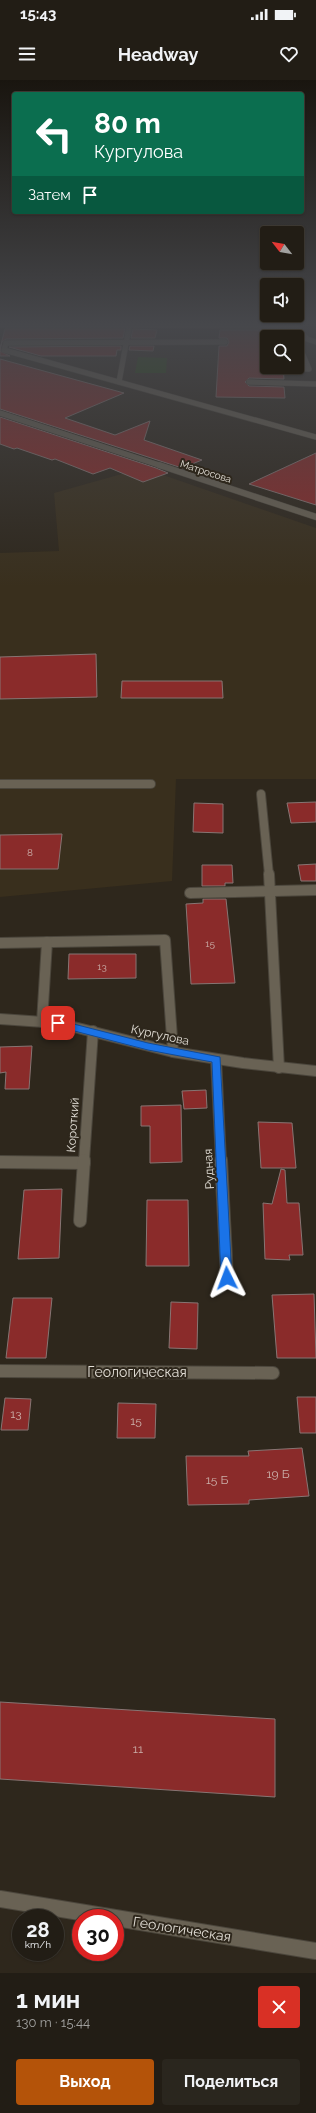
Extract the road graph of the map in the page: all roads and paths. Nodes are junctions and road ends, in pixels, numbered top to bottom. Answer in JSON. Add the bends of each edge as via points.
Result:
{"nodes":[{"id":1,"x":219,"y":410,"type":"edge"},
{"id":2,"x":0,"y":412,"type":"edge"},
{"id":3,"x":316,"y":438,"type":"edge"},
{"id":4,"x":316,"y":517,"type":"edge"},
{"id":5,"x":0,"y":784,"type":"edge"},
{"id":6,"x":151,"y":784,"type":"dead end"},
{"id":7,"x":261,"y":794,"type":"dead end"},
{"id":8,"x":271,"y":890,"type":"junction"},
{"id":9,"x":316,"y":890,"type":"edge"},
{"id":10,"x":190,"y":893,"type":"dead end"},
{"id":11,"x":47,"y":942,"type":"junction"},
{"id":12,"x":0,"y":943,"type":"edge"},
{"id":13,"x":0,"y":1019,"type":"edge"},
{"id":14,"x":42,"y":1022,"type":"junction"},
{"id":15,"x":93,"y":1031,"type":"junction"},
{"id":16,"x":173,"y":1052,"type":"junction"},
{"id":17,"x":216,"y":1059,"type":"junction"},
{"id":18,"x":280,"y":1068,"type":"junction"},
{"id":19,"x":316,"y":1071,"type":"edge"},
{"id":20,"x":0,"y":1162,"type":"edge"},
{"id":21,"x":84,"y":1163,"type":"junction"},
{"id":22,"x":80,"y":1220,"type":"dead end"},
{"id":23,"x":227,"y":1278,"type":"dead end"},
{"id":24,"x":0,"y":1371,"type":"edge"},
{"id":25,"x":274,"y":1373,"type":"dead end"},
{"id":26,"x":0,"y":1899,"type":"edge"},
{"id":27,"x":316,"y":1952,"type":"edge"}],
"edges":[{"from":1,"to":3,"type":"street"},
{"from":2,"to":4,"type":"street","name":"Матросова"},
{"from":5,"to":6,"type":"street"},
{"from":7,"to":8,"type":"street"},
{"from":8,"to":9,"type":"street"},
{"from":8,"to":10,"type":"street"},
{"from":8,"to":18,"type":"street"},
{"from":11,"to":12,"type":"street"},
{"from":11,"to":14,"type":"street"},
{"from":11,"to":16,"type":"street","via":[[165,940]]},
{"from":13,"to":14,"type":"street","name":"Кургулова"},
{"from":14,"to":15,"type":"street","name":"Кургулова"},
{"from":15,"to":16,"type":"street","name":"Кургулова"},
{"from":15,"to":21,"type":"street","name":"Короткий"},
{"from":16,"to":17,"type":"street","name":"Кургулова"},
{"from":17,"to":18,"type":"street","name":"Кургулова"},
{"from":17,"to":23,"type":"street","name":"Рудная"},
{"from":18,"to":19,"type":"street","name":"Кургулова"},
{"from":20,"to":21,"type":"street"},
{"from":21,"to":22,"type":"street","name":"Короткий"},
{"from":24,"to":25,"type":"street","name":"Геологическая"},
{"from":26,"to":27,"type":"street","name":"Геологическая"}]}
